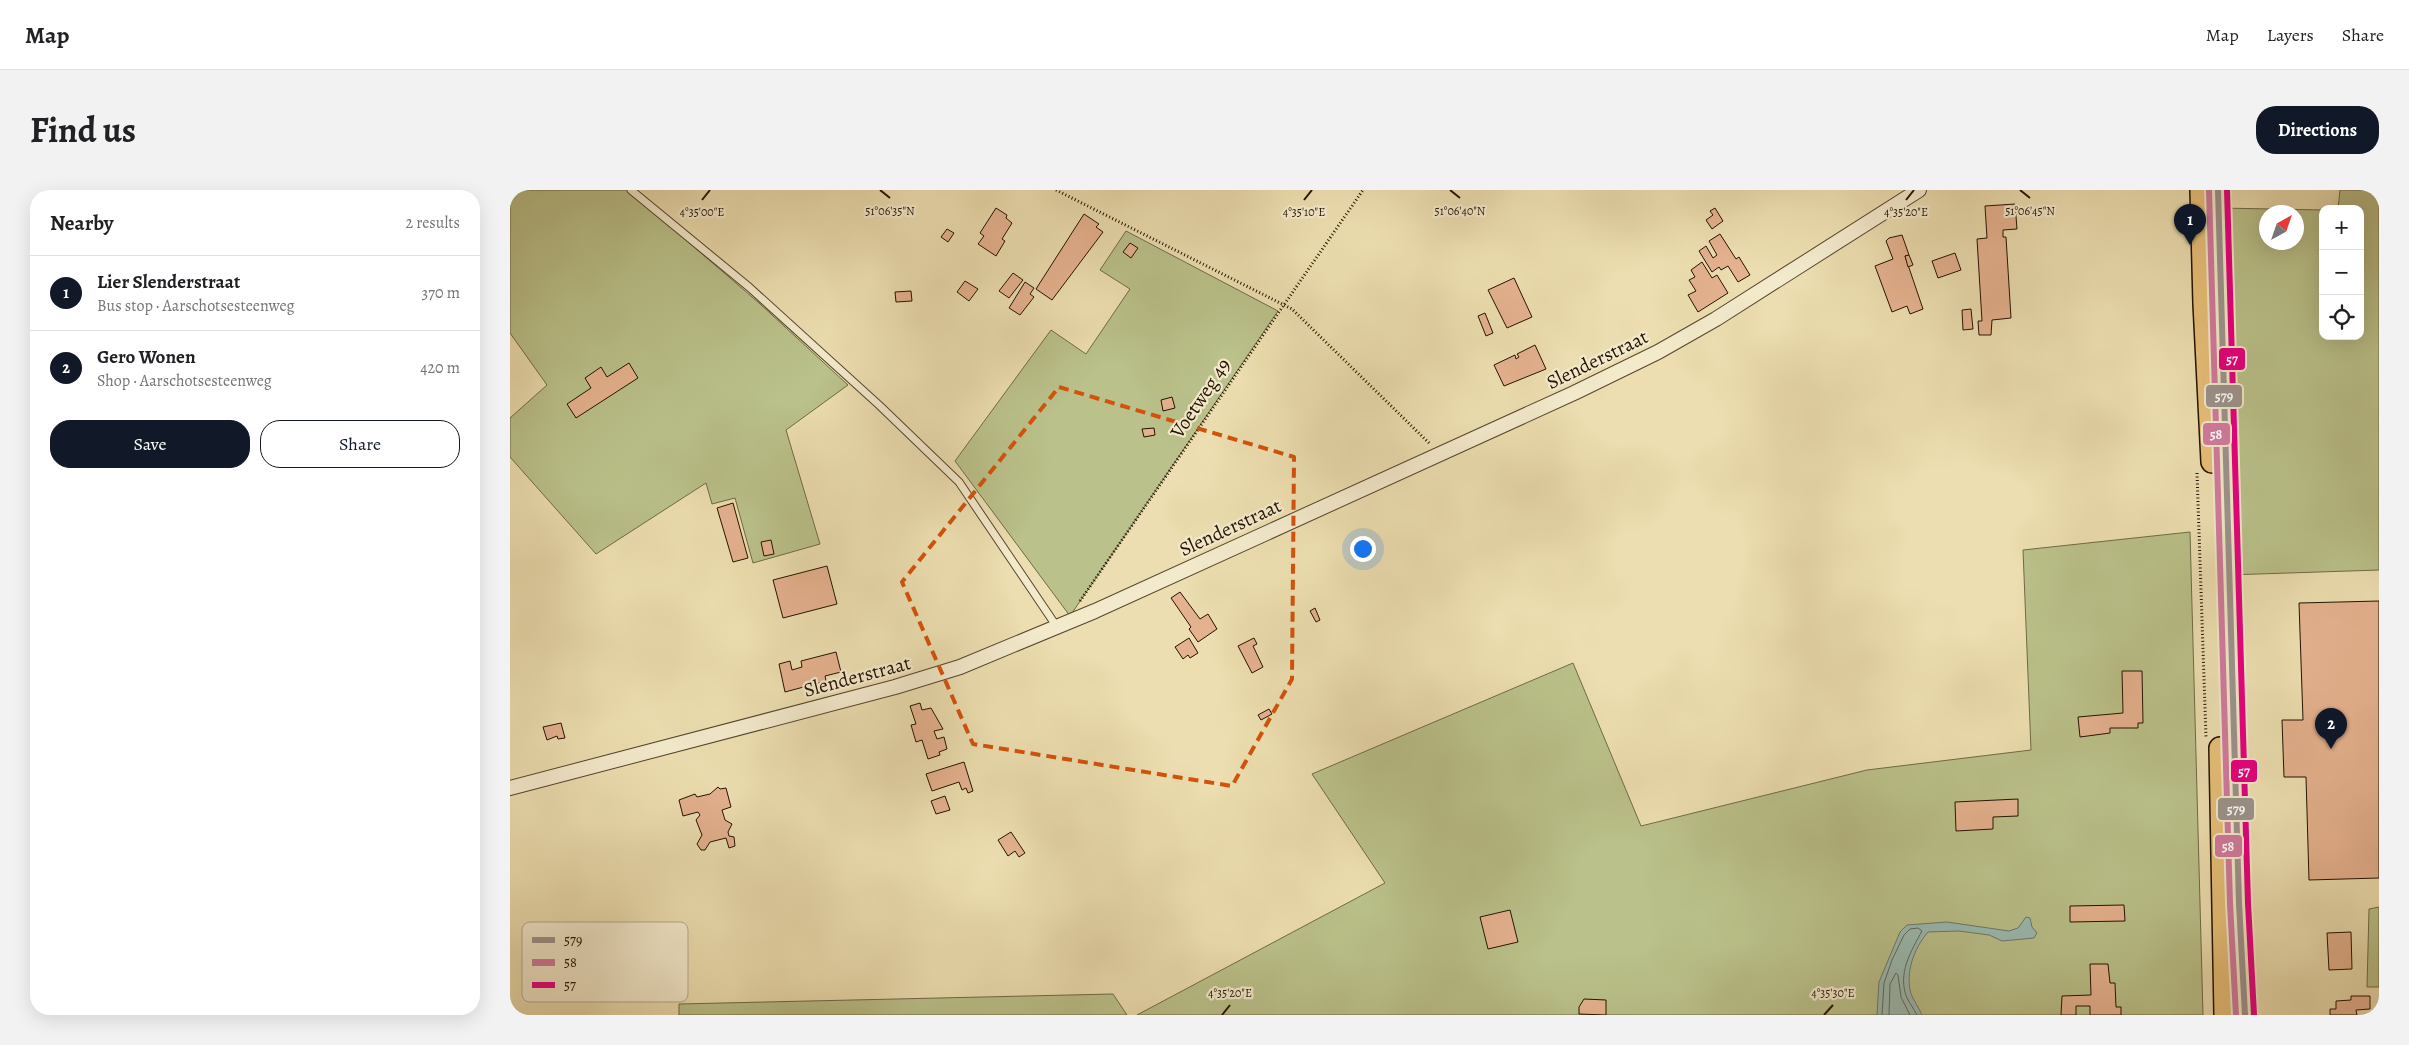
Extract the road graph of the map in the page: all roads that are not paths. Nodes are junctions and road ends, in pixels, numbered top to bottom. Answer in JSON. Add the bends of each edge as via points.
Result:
{"nodes":[{"id":1,"x":631,"y":190,"type":"edge"},
{"id":2,"x":1919,"y":190,"type":"edge"},
{"id":3,"x":2201,"y":190,"type":"edge"},
{"id":4,"x":2218,"y":190,"type":"edge"},
{"id":5,"x":1061,"y":626,"type":"junction"},
{"id":6,"x":510,"y":788,"type":"edge"},
{"id":7,"x":2225,"y":1015,"type":"edge"},
{"id":8,"x":2245,"y":1015,"type":"edge"}],
"edges":[{"from":1,"to":5,"type":"lane","via":[[749,287],[959,482]]},
{"from":2,"to":5,"type":"street","name":"Slenderstraat","via":[[1716,319],[1658,352]]},
{"from":3,"to":7,"type":"main road","via":[[2219,715]]},
{"from":4,"to":8,"type":"main road"},
{"from":5,"to":6,"type":"street","name":"Slenderstraat","via":[[960,667],[896,687]]}]}
